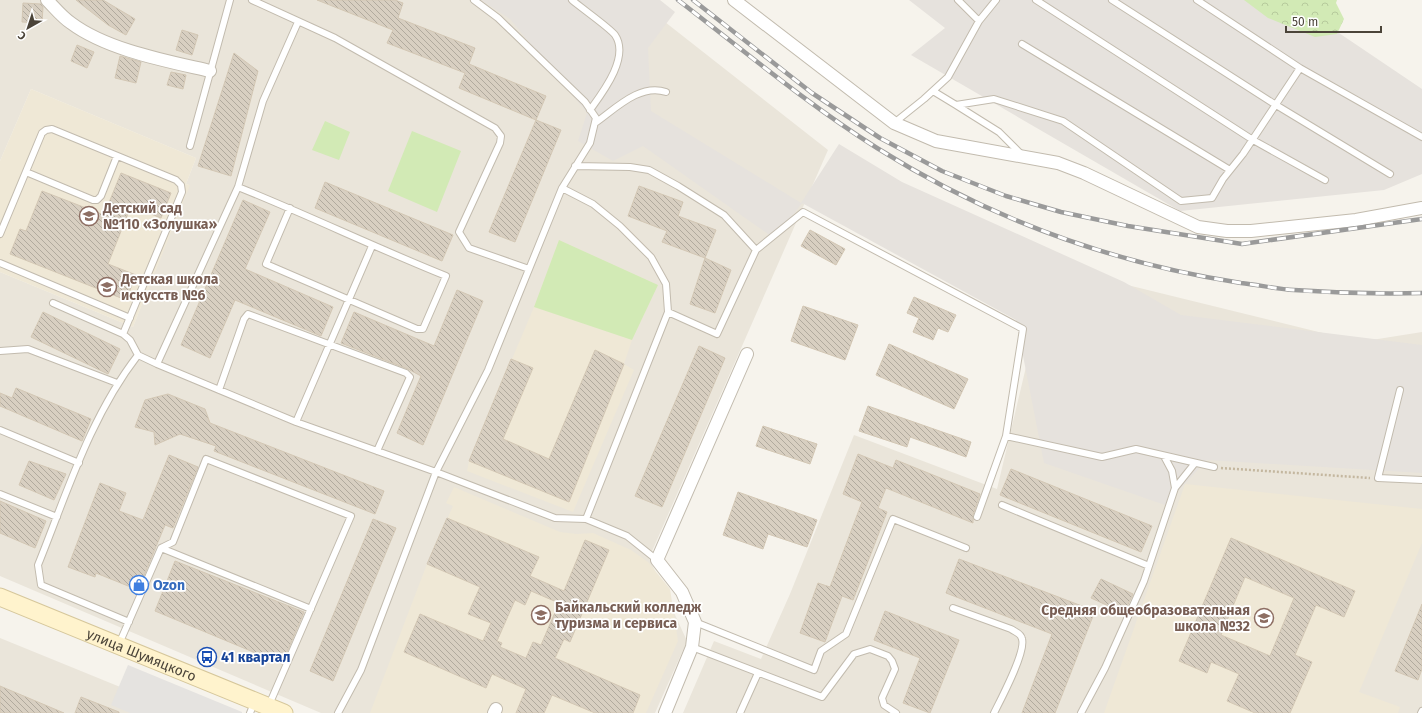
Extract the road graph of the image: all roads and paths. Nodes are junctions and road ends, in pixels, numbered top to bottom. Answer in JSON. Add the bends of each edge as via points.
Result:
{"nodes":[{"id":1,"x":47,"y":0,"type":"edge"},
{"id":2,"x":230,"y":0,"type":"edge"},
{"id":3,"x":252,"y":0,"type":"edge"},
{"id":4,"x":474,"y":0,"type":"edge"},
{"id":5,"x":572,"y":0,"type":"edge"},
{"id":6,"x":734,"y":0,"type":"edge"},
{"id":7,"x":958,"y":0,"type":"edge"},
{"id":8,"x":996,"y":0,"type":"edge"},
{"id":9,"x":1036,"y":0,"type":"edge"},
{"id":10,"x":1112,"y":0,"type":"edge"},
{"id":11,"x":1197,"y":0,"type":"edge"},
{"id":12,"x":979,"y":21,"type":"junction"},
{"id":13,"x":298,"y":22,"type":"junction"},
{"id":14,"x":1022,"y":44,"type":"dead end"},
{"id":15,"x":1300,"y":68,"type":"junction"},
{"id":16,"x":210,"y":71,"type":"junction"},
{"id":17,"x":933,"y":91,"type":"junction"},
{"id":18,"x":666,"y":92,"type":"dead end"},
{"id":19,"x":956,"y":105,"type":"junction"},
{"id":20,"x":1276,"y":105,"type":"junction"},
{"id":21,"x":590,"y":110,"type":"junction"},
{"id":22,"x":595,"y":123,"type":"junction"},
{"id":23,"x":894,"y":123,"type":"junction"},
{"id":24,"x":1422,"y":137,"type":"edge"},
{"id":25,"x":1253,"y":140,"type":"junction"},
{"id":26,"x":190,"y":146,"type":"dead end"},
{"id":27,"x":118,"y":156,"type":"junction"},
{"id":28,"x":1023,"y":156,"type":"junction"},
{"id":29,"x":575,"y":166,"type":"junction"},
{"id":30,"x":1230,"y":170,"type":"junction"},
{"id":31,"x":26,"y":172,"type":"junction"},
{"id":32,"x":1390,"y":174,"type":"dead end"},
{"id":33,"x":1325,"y":180,"type":"dead end"},
{"id":34,"x":238,"y":187,"type":"junction"},
{"id":35,"x":562,"y":188,"type":"junction"},
{"id":36,"x":290,"y":208,"type":"junction"},
{"id":37,"x":1422,"y":208,"type":"edge"},
{"id":38,"x":0,"y":234,"type":"edge"},
{"id":39,"x":372,"y":246,"type":"junction"},
{"id":40,"x":756,"y":250,"type":"junction"},
{"id":41,"x":0,"y":263,"type":"edge"},
{"id":42,"x":529,"y":269,"type":"junction"},
{"id":43,"x":348,"y":299,"type":"junction"},
{"id":44,"x":53,"y":303,"type":"dead end"},
{"id":45,"x":668,"y":312,"type":"junction"},
{"id":46,"x":130,"y":318,"type":"junction"},
{"id":47,"x":123,"y":334,"type":"junction"},
{"id":48,"x":328,"y":345,"type":"junction"},
{"id":49,"x":0,"y":351,"type":"edge"},
{"id":50,"x":747,"y":354,"type":"dead end"},
{"id":51,"x":138,"y":355,"type":"junction"},
{"id":52,"x":157,"y":364,"type":"junction"},
{"id":53,"x":117,"y":383,"type":"junction"},
{"id":54,"x":220,"y":390,"type":"junction"},
{"id":55,"x":1400,"y":390,"type":"dead end"},
{"id":56,"x":296,"y":422,"type":"junction"},
{"id":57,"x":0,"y":430,"type":"edge"},
{"id":58,"x":1006,"y":436,"type":"junction"},
{"id":59,"x":377,"y":451,"type":"junction"},
{"id":60,"x":1164,"y":456,"type":"junction"},
{"id":61,"x":79,"y":463,"type":"junction"},
{"id":62,"x":1195,"y":463,"type":"junction"},
{"id":63,"x":1214,"y":467,"type":"joint"},
{"id":64,"x":436,"y":472,"type":"junction"},
{"id":65,"x":1378,"y":478,"type":"junction"},
{"id":66,"x":1422,"y":480,"type":"edge"},
{"id":67,"x":1175,"y":488,"type":"junction"},
{"id":68,"x":0,"y":494,"type":"edge"},
{"id":69,"x":1002,"y":504,"type":"dead end"},
{"id":70,"x":57,"y":517,"type":"junction"},
{"id":71,"x":977,"y":517,"type":"dead end"},
{"id":72,"x":586,"y":519,"type":"junction"},
{"id":73,"x":161,"y":548,"type":"junction"},
{"id":74,"x":966,"y":548,"type":"dead end"},
{"id":75,"x":657,"y":560,"type":"junction"},
{"id":76,"x":1150,"y":566,"type":"junction"},
{"id":77,"x":0,"y":597,"type":"edge"},
{"id":78,"x":953,"y":608,"type":"dead end"},
{"id":79,"x":311,"y":609,"type":"junction"},
{"id":80,"x":129,"y":622,"type":"junction"},
{"id":81,"x":695,"y":622,"type":"junction"},
{"id":82,"x":119,"y":645,"type":"junction"},
{"id":83,"x":692,"y":647,"type":"junction"},
{"id":84,"x":758,"y":673,"type":"junction"},
{"id":85,"x":264,"y":709,"type":"edge"},
{"id":86,"x":338,"y":713,"type":"edge"},
{"id":87,"x":665,"y":713,"type":"edge"},
{"id":88,"x":740,"y":713,"type":"edge"},
{"id":89,"x":896,"y":713,"type":"edge"},
{"id":90,"x":994,"y":713,"type":"edge"},
{"id":91,"x":1081,"y":713,"type":"edge"}],
"edges":[{"from":1,"to":16,"type":"street","via":[[71,23],[96,38],[154,59]]},
{"from":2,"to":16,"type":"lane"},
{"from":3,"to":13,"type":"lane"},
{"from":4,"to":21,"type":"lane","via":[[498,18]]},
{"from":5,"to":21,"type":"lane","via":[[615,35],[619,52],[616,67],[608,83]]},
{"from":6,"to":23,"type":"street"},
{"from":7,"to":12,"type":"lane"},
{"from":8,"to":12,"type":"lane"},
{"from":9,"to":25,"type":"lane"},
{"from":10,"to":20,"type":"lane"},
{"from":11,"to":15,"type":"lane"},
{"from":12,"to":17,"type":"lane","via":[[948,77]]},
{"from":13,"to":34,"type":"lane","via":[[263,101]]},
{"from":13,"to":42,"type":"lane","via":[[335,38],[495,128],[501,136],[500,143],[459,232],[469,248]]},
{"from":14,"to":30,"type":"lane"},
{"from":15,"to":20,"type":"lane"},
{"from":15,"to":24,"type":"lane"},
{"from":16,"to":26,"type":"lane"},
{"from":17,"to":19,"type":"lane"},
{"from":17,"to":23,"type":"lane"},
{"from":18,"to":22,"type":"lane","via":[[657,89],[641,92]]},
{"from":19,"to":28,"type":"lane","via":[[999,132]]},
{"from":19,"to":30,"type":"lane","via":[[994,99],[1063,121],[1182,201],[1212,198]]},
{"from":20,"to":25,"type":"lane"},
{"from":20,"to":32,"type":"lane"},
{"from":21,"to":22,"type":"lane","via":[[596,118]]},
{"from":22,"to":29,"type":"lane","via":[[590,142]]},
{"from":23,"to":28,"type":"street","via":[[936,141]]},
{"from":25,"to":30,"type":"lane"},
{"from":25,"to":33,"type":"lane"},
{"from":27,"to":31,"type":"lane","via":[[52,129],[46,130],[42,133]]},
{"from":27,"to":31,"type":"lane","via":[[97,200]]},
{"from":27,"to":46,"type":"lane","via":[[176,180],[181,185],[182,192]]},
{"from":28,"to":37,"type":"street","via":[[1058,163],[1084,173],[1198,227],[1212,229],[1251,231],[1348,221]]},
{"from":29,"to":35,"type":"lane"},
{"from":29,"to":40,"type":"lane","via":[[630,166],[649,170],[724,215]]},
{"from":31,"to":38,"type":"lane"},
{"from":34,"to":36,"type":"lane"},
{"from":34,"to":52,"type":"lane"},
{"from":35,"to":42,"type":"lane"},
{"from":35,"to":45,"type":"lane","via":[[598,209],[620,226],[651,257],[666,284]]},
{"from":36,"to":39,"type":"lane"},
{"from":36,"to":43,"type":"lane","via":[[266,264]]},
{"from":39,"to":43,"type":"lane"},
{"from":39,"to":43,"type":"lane","via":[[446,276],[427,324],[423,329],[417,329]]},
{"from":40,"to":45,"type":"lane","via":[[717,334]]},
{"from":40,"to":58,"type":"lane","via":[[803,212],[1023,329]]},
{"from":41,"to":46,"type":"lane"},
{"from":42,"to":64,"type":"lane","via":[[488,370]]},
{"from":43,"to":48,"type":"lane"},
{"from":44,"to":47,"type":"lane"},
{"from":45,"to":72,"type":"lane"},
{"from":46,"to":47,"type":"lane"},
{"from":47,"to":51,"type":"lane","via":[[130,340]]},
{"from":48,"to":54,"type":"lane","via":[[248,314],[244,319]]},
{"from":48,"to":56,"type":"lane"},
{"from":48,"to":59,"type":"lane","via":[[406,373],[410,377]]},
{"from":49,"to":53,"type":"lane","via":[[28,349]]},
{"from":50,"to":75,"type":"street"},
{"from":51,"to":52,"type":"lane"},
{"from":51,"to":53,"type":"lane"},
{"from":52,"to":54,"type":"lane"},
{"from":53,"to":61,"type":"lane","via":[[94,425]]},
{"from":54,"to":56,"type":"lane"},
{"from":55,"to":65,"type":"lane"},
{"from":56,"to":59,"type":"lane"},
{"from":57,"to":61,"type":"lane"},
{"from":58,"to":60,"type":"lane","via":[[1102,457],[1136,449]]},
{"from":58,"to":71,"type":"lane"},
{"from":59,"to":64,"type":"lane"},
{"from":60,"to":62,"type":"lane"},
{"from":60,"to":67,"type":"lane","via":[[1172,472]]},
{"from":61,"to":70,"type":"lane"},
{"from":62,"to":63,"type":"lane"},
{"from":62,"to":67,"type":"lane"},
{"from":63,"to":65,"type":"path"},
{"from":64,"to":72,"type":"lane","via":[[555,518]]},
{"from":64,"to":86,"type":"lane","via":[[361,670]]},
{"from":65,"to":66,"type":"lane"},
{"from":67,"to":76,"type":"lane"},
{"from":68,"to":70,"type":"lane"},
{"from":69,"to":76,"type":"lane"},
{"from":70,"to":80,"type":"lane","via":[[38,565],[41,585]]},
{"from":72,"to":75,"type":"lane","via":[[627,536]]},
{"from":73,"to":79,"type":"lane"},
{"from":73,"to":79,"type":"lane","via":[[173,542],[206,459],[351,516]]},
{"from":73,"to":80,"type":"lane"},
{"from":74,"to":81,"type":"lane","via":[[893,519],[846,634],[821,651],[814,670]]},
{"from":75,"to":81,"type":"street","via":[[682,592]]},
{"from":76,"to":91,"type":"lane","via":[[1118,640]]},
{"from":77,"to":82,"type":"main road","name":"улица Шумяцкого"},
{"from":78,"to":90,"type":"lane","via":[[1019,633],[1022,640],[1021,654]]},
{"from":79,"to":85,"type":"lane"},
{"from":80,"to":82,"type":"lane"},
{"from":81,"to":83,"type":"street"},
{"from":82,"to":85,"type":"main road","name":"улица Шумяцкого"},
{"from":83,"to":84,"type":"lane"},
{"from":83,"to":87,"type":"street"},
{"from":84,"to":88,"type":"lane"},
{"from":84,"to":89,"type":"lane","via":[[822,697],[854,654],[870,649],[888,656],[892,661],[895,670],[882,698],[884,705]]}]}
